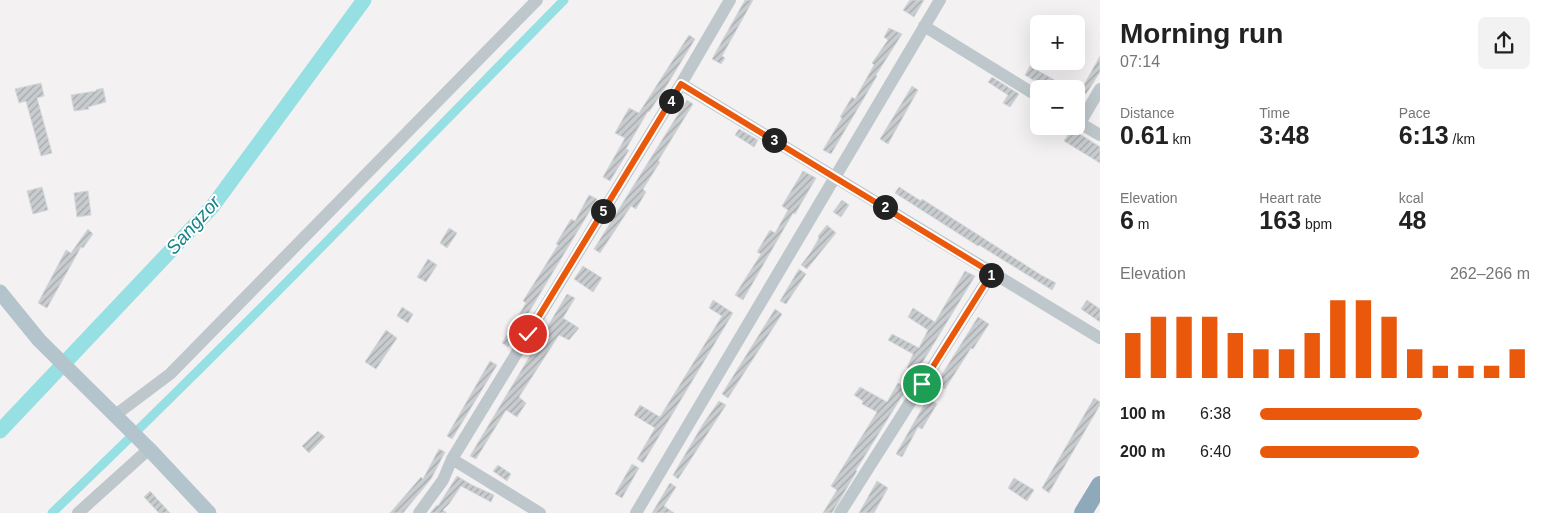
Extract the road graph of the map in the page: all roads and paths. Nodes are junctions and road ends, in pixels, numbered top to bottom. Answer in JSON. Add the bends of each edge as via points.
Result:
{"nodes":[{"id":1,"x":538,"y":0,"type":"edge"},
{"id":2,"x":730,"y":0,"type":"edge"},
{"id":3,"x":940,"y":0,"type":"edge"},
{"id":4,"x":924,"y":26,"type":"junction"},
{"id":5,"x":681,"y":84,"type":"junction"},
{"id":6,"x":1100,"y":89,"type":"edge"},
{"id":7,"x":1030,"y":92,"type":"edge"},
{"id":8,"x":1085,"y":112,"type":"edge"},
{"id":9,"x":1085,"y":126,"type":"edge"},
{"id":10,"x":1100,"y":135,"type":"edge"},
{"id":11,"x":836,"y":177,"type":"junction"},
{"id":12,"x":992,"y":273,"type":"junction"},
{"id":13,"x":0,"y":292,"type":"edge"},
{"id":14,"x":1100,"y":338,"type":"edge"},
{"id":15,"x":114,"y":416,"type":"junction"},
{"id":16,"x":146,"y":447,"type":"junction"},
{"id":17,"x":452,"y":459,"type":"junction"},
{"id":18,"x":1100,"y":485,"type":"edge"},
{"id":19,"x":78,"y":513,"type":"edge"},
{"id":20,"x":209,"y":513,"type":"edge"},
{"id":21,"x":418,"y":513,"type":"edge"},
{"id":22,"x":540,"y":513,"type":"edge"},
{"id":23,"x":636,"y":513,"type":"edge"},
{"id":24,"x":840,"y":513,"type":"edge"},
{"id":25,"x":1083,"y":513,"type":"edge"}],
"edges":[{"from":1,"to":15,"type":"street","via":[[170,374]]},
{"from":2,"to":5,"type":"street"},
{"from":3,"to":4,"type":"street"},
{"from":4,"to":7,"type":"street"},
{"from":4,"to":11,"type":"street"},
{"from":5,"to":11,"type":"street"},
{"from":5,"to":17,"type":"street"},
{"from":6,"to":8,"type":"street"},
{"from":9,"to":10,"type":"street"},
{"from":11,"to":12,"type":"street"},
{"from":11,"to":23,"type":"street"},
{"from":12,"to":14,"type":"street"},
{"from":12,"to":24,"type":"street"},
{"from":13,"to":15,"type":"main road","via":[[39,340]]},
{"from":15,"to":16,"type":"main road"},
{"from":16,"to":19,"type":"street"},
{"from":16,"to":20,"type":"main road"},
{"from":17,"to":21,"type":"street","via":[[444,480]]},
{"from":17,"to":22,"type":"street"},
{"from":18,"to":25,"type":"highway"}]}
